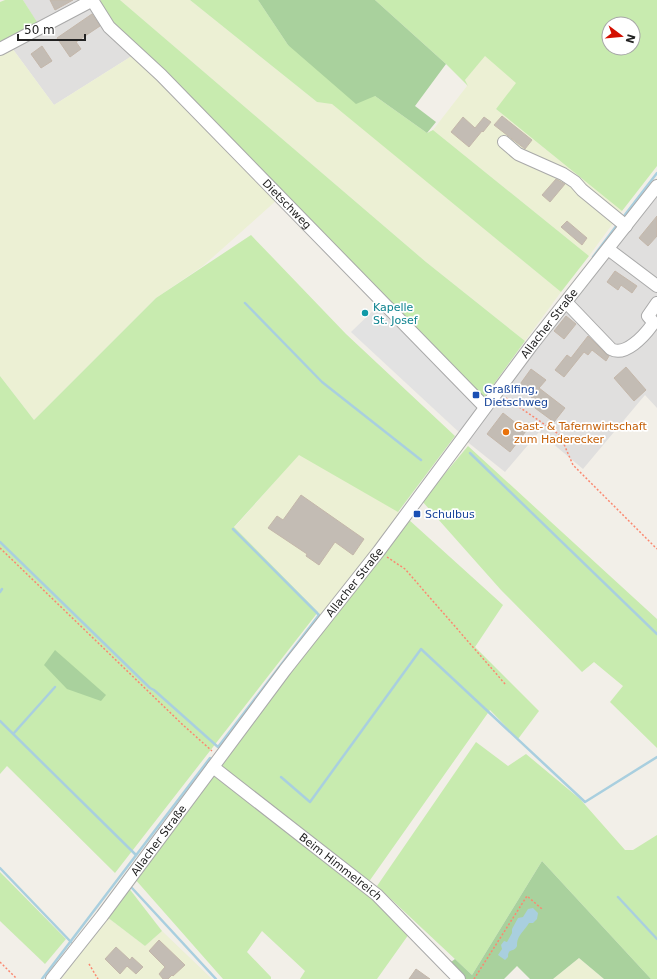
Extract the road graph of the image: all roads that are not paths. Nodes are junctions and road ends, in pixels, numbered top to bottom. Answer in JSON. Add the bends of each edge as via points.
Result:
{"nodes":[{"id":1,"x":92,"y":0,"type":"edge"},
{"id":2,"x":0,"y":49,"type":"edge"},
{"id":3,"x":504,"y":142,"type":"dead end"},
{"id":4,"x":657,"y":186,"type":"edge"},
{"id":5,"x":626,"y":226,"type":"junction"},
{"id":6,"x":608,"y":249,"type":"junction"},
{"id":7,"x":657,"y":286,"type":"edge"},
{"id":8,"x":566,"y":302,"type":"junction"},
{"id":9,"x":657,"y":303,"type":"edge"},
{"id":10,"x":489,"y":403,"type":"junction"},
{"id":11,"x":216,"y":762,"type":"junction"},
{"id":12,"x":52,"y":979,"type":"edge"},
{"id":13,"x":459,"y":979,"type":"edge"}],
"edges":[{"from":1,"to":2,"type":"street"},
{"from":1,"to":10,"type":"street","name":"Dietschweg","via":[[109,27],[161,75]]},
{"from":3,"to":5,"type":"street","via":[[518,154],[575,182]]},
{"from":4,"to":5,"type":"street","name":"Allacher Straße"},
{"from":5,"to":6,"type":"street","name":"Allacher Straße"},
{"from":6,"to":7,"type":"street"},
{"from":6,"to":8,"type":"street","name":"Allacher Straße"},
{"from":8,"to":9,"type":"street","via":[[611,350],[619,352],[633,344],[652,326],[653,322],[648,316]]},
{"from":8,"to":10,"type":"street","name":"Allacher Straße"},
{"from":10,"to":11,"type":"street","name":"Allacher Straße","via":[[379,551]]},
{"from":11,"to":12,"type":"street","name":"Allacher Straße"},
{"from":11,"to":13,"type":"street","name":"Beim Himmelreich","via":[[377,895]]}]}
